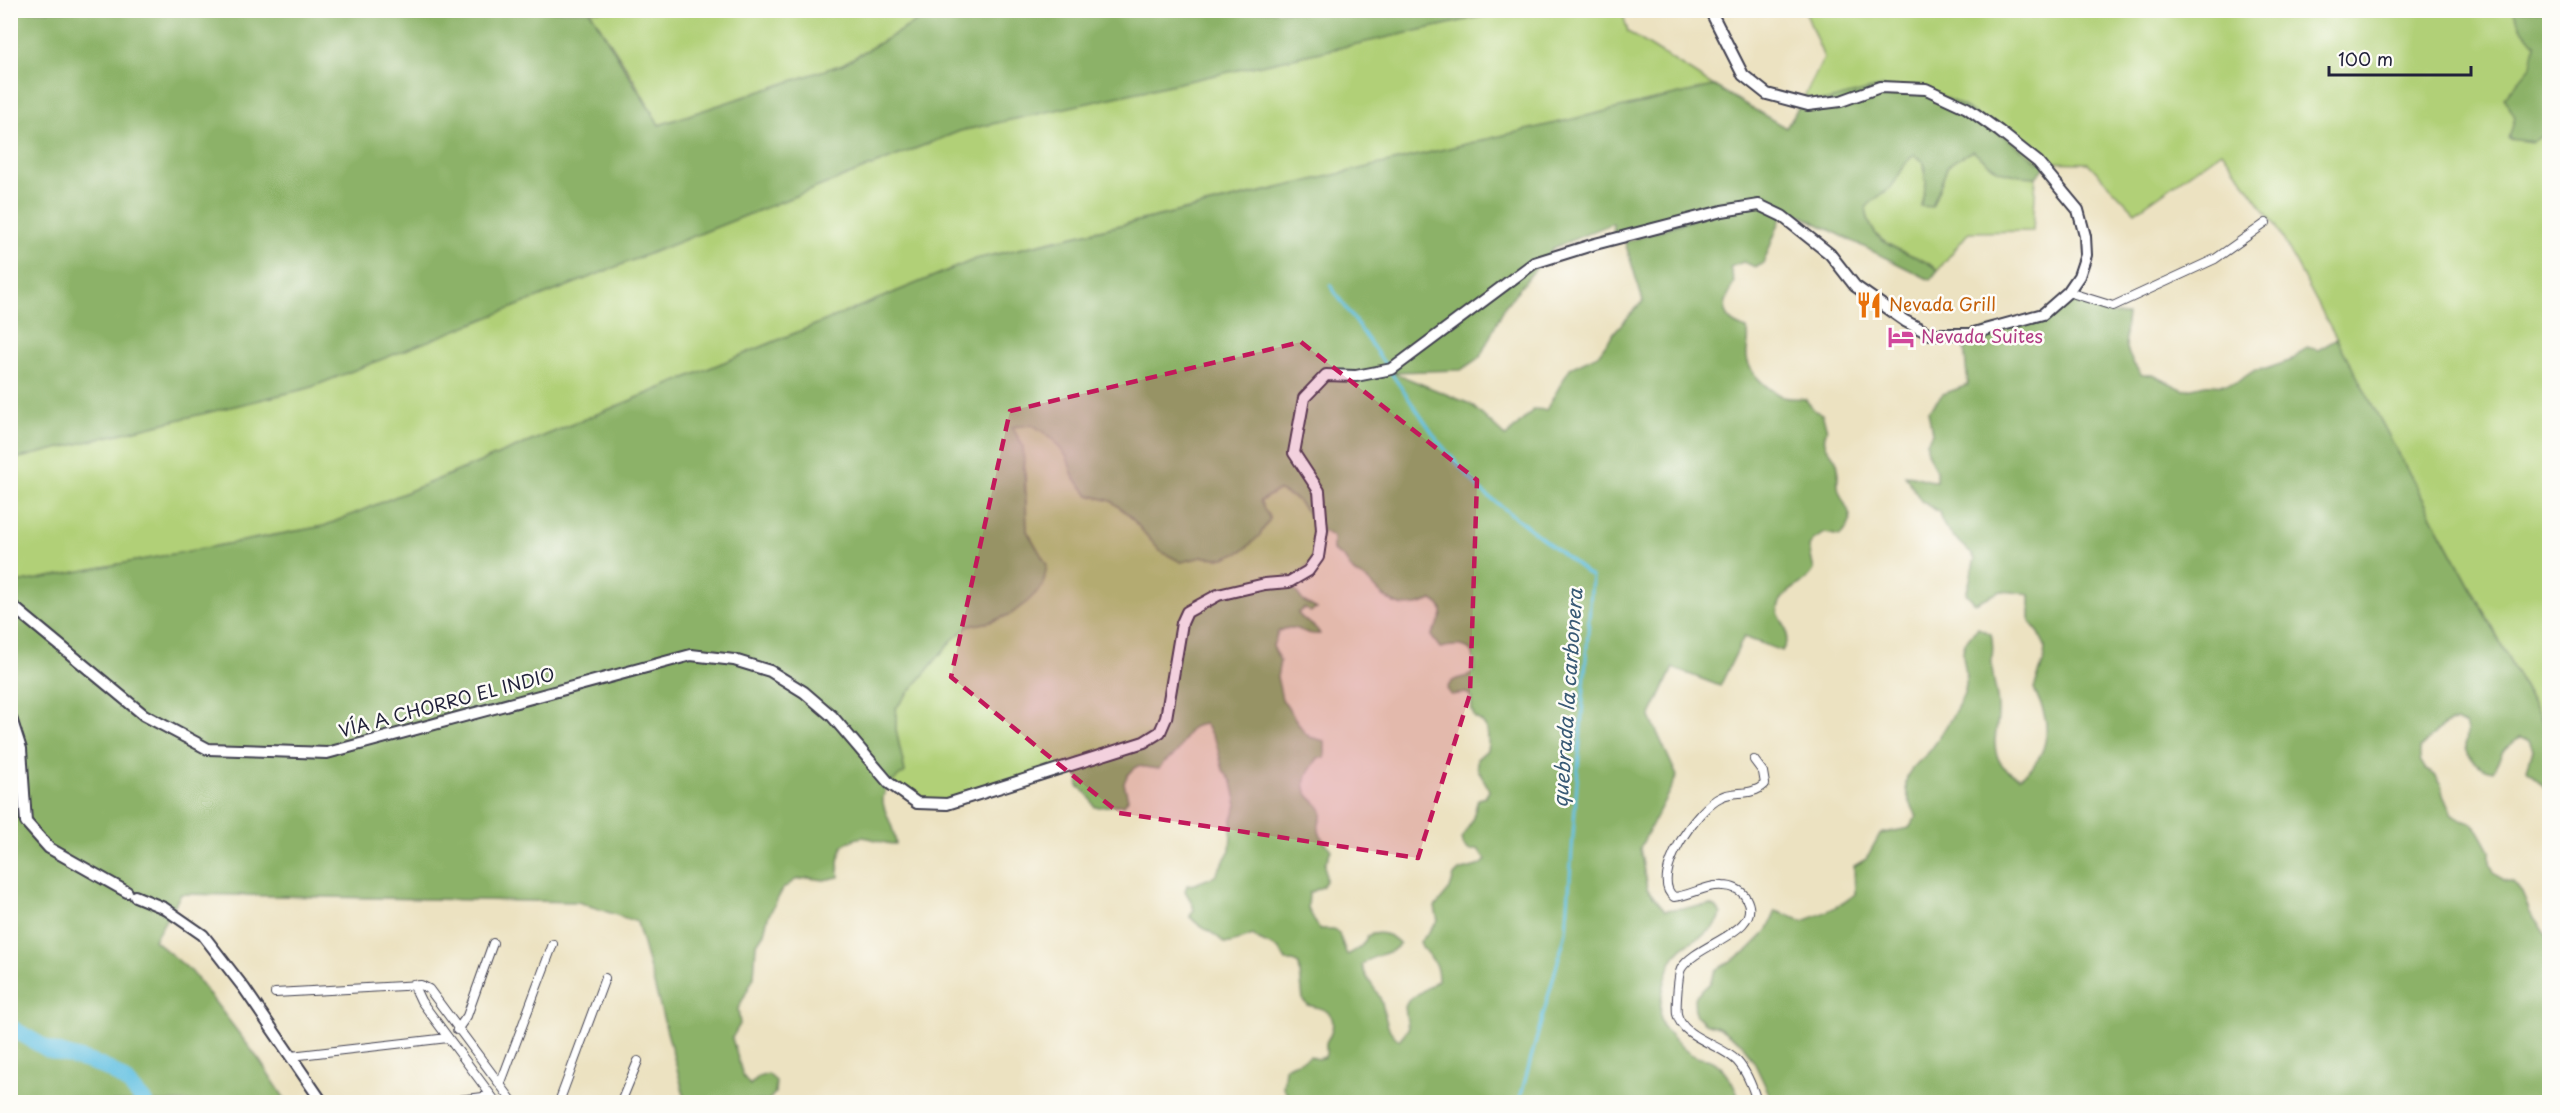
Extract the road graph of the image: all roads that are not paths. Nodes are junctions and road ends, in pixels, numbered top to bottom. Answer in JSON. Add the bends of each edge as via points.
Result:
{"nodes":[{"id":1,"x":1710,"y":10,"type":"edge"},
{"id":2,"x":2266,"y":223,"type":"dead end"},
{"id":3,"x":2068,"y":292,"type":"junction"},
{"id":4,"x":10,"y":604,"type":"edge"},
{"id":5,"x":10,"y":715,"type":"edge"},
{"id":6,"x":1754,"y":760,"type":"dead end"},
{"id":7,"x":493,"y":943,"type":"dead end"},
{"id":8,"x":554,"y":944,"type":"dead end"},
{"id":9,"x":605,"y":978,"type":"dead end"},
{"id":10,"x":413,"y":984,"type":"junction"},
{"id":11,"x":275,"y":993,"type":"dead end"},
{"id":12,"x":457,"y":1030,"type":"junction"},
{"id":13,"x":448,"y":1038,"type":"junction"},
{"id":14,"x":291,"y":1056,"type":"junction"},
{"id":15,"x":638,"y":1060,"type":"dead end"},
{"id":16,"x":500,"y":1085,"type":"junction"},
{"id":17,"x":494,"y":1099,"type":"edge"},
{"id":18,"x":322,"y":1102,"type":"edge"},
{"id":19,"x":443,"y":1102,"type":"edge"},
{"id":20,"x":513,"y":1102,"type":"edge"},
{"id":21,"x":559,"y":1102,"type":"edge"},
{"id":22,"x":621,"y":1102,"type":"edge"},
{"id":23,"x":1256,"y":1102,"type":"edge"},
{"id":24,"x":1263,"y":1102,"type":"edge"},
{"id":25,"x":1757,"y":1102,"type":"edge"}],
"edges":[{"from":1,"to":3,"type":"street","via":[[1743,75],[1767,94],[1808,105],[1841,101],[1880,87],[1926,89],[1967,108],[1999,131],[2038,162],[2078,210],[2086,255]]},
{"from":2,"to":3,"type":"street","via":[[2215,259],[2113,306]]},
{"from":3,"to":4,"type":"street","name":"VÍA A CHORRO EL INDIO","via":[[2043,314],[1970,334],[1930,334],[1855,286],[1830,254],[1782,216],[1759,205],[1722,211],[1534,263],[1392,369],[1356,376],[1326,375],[1304,398],[1294,453],[1319,491],[1322,530],[1318,557],[1308,572],[1289,582],[1218,596],[1187,612],[1160,732],[1144,742],[946,804],[918,803],[889,783],[832,716],[770,670],[734,660],[692,655],[327,753],[208,749],[144,715]]},
{"from":5,"to":14,"type":"street","via":[[21,749],[26,822],[49,848],[164,908],[203,935]]},
{"from":6,"to":25,"type":"street","via":[[1763,772],[1765,784],[1752,793],[1720,798],[1700,814],[1688,828],[1666,881],[1674,897],[1720,885],[1738,890],[1747,899],[1750,912],[1745,924],[1701,949],[1680,971],[1677,1009],[1688,1031],[1737,1062]]},
{"from":7,"to":12,"type":"street","via":[[467,1016]]},
{"from":8,"to":16,"type":"street"},
{"from":9,"to":21,"type":"street"},
{"from":10,"to":11,"type":"street"},
{"from":10,"to":12,"type":"street","via":[[429,989]]},
{"from":10,"to":13,"type":"street"},
{"from":12,"to":16,"type":"street"},
{"from":13,"to":14,"type":"street"},
{"from":13,"to":17,"type":"street"},
{"from":14,"to":18,"type":"street"},
{"from":15,"to":22,"type":"street"},
{"from":16,"to":20,"type":"street"},
{"from":17,"to":19,"type":"street"},
{"from":23,"to":24,"type":"street"}]}
